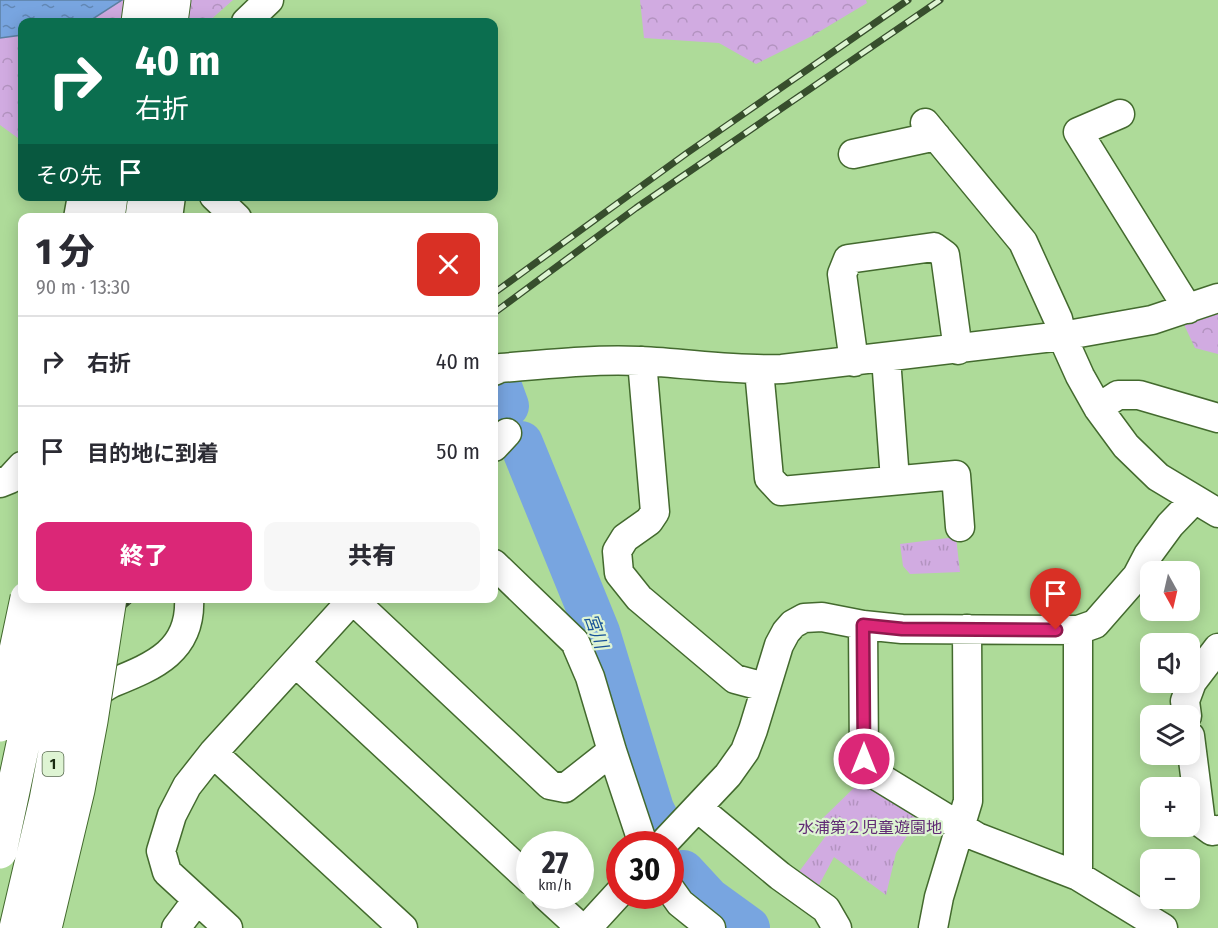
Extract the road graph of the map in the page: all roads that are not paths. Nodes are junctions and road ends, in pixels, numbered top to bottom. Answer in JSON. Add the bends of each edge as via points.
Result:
{"nodes":[{"id":1,"x":141,"y":0,"type":"edge"},
{"id":2,"x":174,"y":0,"type":"edge"},
{"id":3,"x":269,"y":0,"type":"edge"},
{"id":4,"x":139,"y":18,"type":"edge"},
{"id":5,"x":172,"y":18,"type":"edge"},
{"id":6,"x":250,"y":18,"type":"edge"},
{"id":7,"x":1120,"y":114,"type":"dead end"},
{"id":8,"x":853,"y":154,"type":"dead end"},
{"id":9,"x":219,"y":201,"type":"edge"},
{"id":10,"x":232,"y":213,"type":"edge"},
{"id":11,"x":1218,"y":298,"type":"edge"},
{"id":12,"x":1188,"y":309,"type":"junction"},
{"id":13,"x":1062,"y":336,"type":"junction"},
{"id":14,"x":958,"y":350,"type":"junction"},
{"id":15,"x":886,"y":358,"type":"junction"},
{"id":16,"x":642,"y":361,"type":"junction"},
{"id":17,"x":854,"y":362,"type":"junction"},
{"id":18,"x":498,"y":369,"type":"edge"},
{"id":19,"x":759,"y":370,"type":"junction"},
{"id":20,"x":1098,"y":408,"type":"junction"},
{"id":21,"x":1218,"y":418,"type":"edge"},
{"id":22,"x":18,"y":470,"type":"edge"},
{"id":23,"x":896,"y":480,"type":"junction"},
{"id":24,"x":0,"y":483,"type":"edge"},
{"id":25,"x":1206,"y":506,"type":"edge"},
{"id":26,"x":960,"y":527,"type":"dead end"},
{"id":27,"x":498,"y":568,"type":"edge"},
{"id":28,"x":26,"y":603,"type":"edge"},
{"id":29,"x":50,"y":603,"type":"edge"},
{"id":30,"x":83,"y":603,"type":"edge"},
{"id":31,"x":109,"y":603,"type":"edge"},
{"id":32,"x":189,"y":603,"type":"edge"},
{"id":33,"x":350,"y":603,"type":"edge"},
{"id":34,"x":358,"y":603,"type":"edge"},
{"id":35,"x":863,"y":625,"type":"junction"},
{"id":36,"x":968,"y":629,"type":"junction"},
{"id":37,"x":1078,"y":630,"type":"junction"},
{"id":38,"x":1218,"y":648,"type":"edge"},
{"id":39,"x":296,"y":663,"type":"junction"},
{"id":40,"x":124,"y":680,"type":"junction"},
{"id":41,"x":765,"y":687,"type":"junction"},
{"id":42,"x":1186,"y":705,"type":"edge"},
{"id":43,"x":0,"y":725,"type":"edge"},
{"id":44,"x":612,"y":751,"type":"junction"},
{"id":45,"x":213,"y":753,"type":"junction"},
{"id":46,"x":0,"y":758,"type":"edge"},
{"id":47,"x":1194,"y":765,"type":"edge"},
{"id":48,"x":698,"y":808,"type":"junction"},
{"id":49,"x":960,"y":827,"type":"junction"},
{"id":50,"x":1218,"y":830,"type":"edge"},
{"id":51,"x":639,"y":831,"type":"edge"},
{"id":52,"x":676,"y":831,"type":"edge"},
{"id":53,"x":0,"y":852,"type":"edge"},
{"id":54,"x":516,"y":867,"type":"edge"},
{"id":55,"x":1078,"y":876,"type":"junction"},
{"id":56,"x":197,"y":900,"type":"junction"},
{"id":57,"x":684,"y":906,"type":"edge"},
{"id":58,"x":606,"y":907,"type":"edge"},
{"id":59,"x":560,"y":909,"type":"edge"},
{"id":60,"x":16,"y":928,"type":"edge"},
{"id":61,"x":45,"y":928,"type":"edge"},
{"id":62,"x":59,"y":928,"type":"edge"},
{"id":63,"x":176,"y":928,"type":"edge"},
{"id":64,"x":228,"y":928,"type":"edge"},
{"id":65,"x":403,"y":928,"type":"edge"},
{"id":66,"x":581,"y":928,"type":"edge"},
{"id":67,"x":587,"y":928,"type":"edge"},
{"id":68,"x":711,"y":928,"type":"edge"},
{"id":69,"x":837,"y":928,"type":"edge"},
{"id":70,"x":933,"y":928,"type":"edge"},
{"id":71,"x":1163,"y":928,"type":"edge"}],
"edges":[{"from":1,"to":4,"type":"highway"},
{"from":2,"to":5,"type":"highway"},
{"from":3,"to":6,"type":"street"},
{"from":7,"to":12,"type":"street","via":[[1078,132]]},
{"from":8,"to":13,"type":"street","via":[[930,130],[1023,242]]},
{"from":9,"to":10,"type":"street"},
{"from":11,"to":12,"type":"street"},
{"from":12,"to":13,"type":"street","via":[[1152,320]]},
{"from":13,"to":14,"type":"street"},
{"from":13,"to":20,"type":"street"},
{"from":14,"to":15,"type":"street"},
{"from":14,"to":17,"type":"street","via":[[945,255],[934,247],[848,259],[842,274]]},
{"from":15,"to":17,"type":"street"},
{"from":15,"to":23,"type":"street"},
{"from":16,"to":18,"type":"street","via":[[598,360]]},
{"from":16,"to":19,"type":"street"},
{"from":16,"to":41,"type":"street","via":[[655,512],[625,538],[617,551],[619,573],[639,598],[735,680]]},
{"from":17,"to":19,"type":"street"},
{"from":19,"to":23,"type":"street","via":[[769,478],[781,490]]},
{"from":20,"to":21,"type":"street","via":[[1119,395],[1138,395]]},
{"from":20,"to":25,"type":"street","via":[[1126,446],[1158,477]]},
{"from":22,"to":24,"type":"street"},
{"from":23,"to":26,"type":"street","via":[[956,475]]},
{"from":25,"to":37,"type":"street","via":[[1170,525],[1137,576],[1095,624]]},
{"from":27,"to":44,"type":"street","via":[[575,642]]},
{"from":28,"to":43,"type":"highway","bridge":true},
{"from":29,"to":53,"type":"highway","number":"1","bridge":true},
{"from":30,"to":60,"type":"highway","number":"1","bridge":true,"via":[[46,800]]},
{"from":31,"to":61,"type":"highway","bridge":true,"via":[[78,790]]},
{"from":32,"to":40,"type":"street","via":[[181,640],[170,653]]},
{"from":33,"to":39,"type":"street"},
{"from":34,"to":44,"type":"street","via":[[550,785],[565,788]]},
{"from":35,"to":36,"type":"street"},
{"from":35,"to":41,"type":"street","via":[[822,618],[804,618],[793,624],[779,645]]},
{"from":35,"to":49,"type":"street","via":[[864,759],[874,774]]},
{"from":36,"to":37,"type":"street"},
{"from":36,"to":49,"type":"street","via":[[968,801]]},
{"from":37,"to":55,"type":"street"},
{"from":38,"to":42,"type":"street","via":[[1192,681]]},
{"from":39,"to":45,"type":"street"},
{"from":39,"to":54,"type":"street"},
{"from":40,"to":46,"type":"street","via":[[111,684]]},
{"from":40,"to":62,"type":"street","via":[[108,712]]},
{"from":41,"to":48,"type":"street","via":[[745,751]]},
{"from":44,"to":51,"type":"street"},
{"from":45,"to":56,"type":"street","via":[[187,786],[160,851],[168,872]]},
{"from":45,"to":65,"type":"street"},
{"from":47,"to":50,"type":"street","via":[[1201,823],[1212,831]]},
{"from":48,"to":52,"type":"street"},
{"from":48,"to":69,"type":"street","via":[[826,909]]},
{"from":49,"to":55,"type":"street"},
{"from":49,"to":70,"type":"street"},
{"from":55,"to":71,"type":"street"},
{"from":56,"to":63,"type":"street"},
{"from":56,"to":64,"type":"street"},
{"from":57,"to":68,"type":"street"},
{"from":58,"to":67,"type":"street"},
{"from":59,"to":66,"type":"street"}]}
